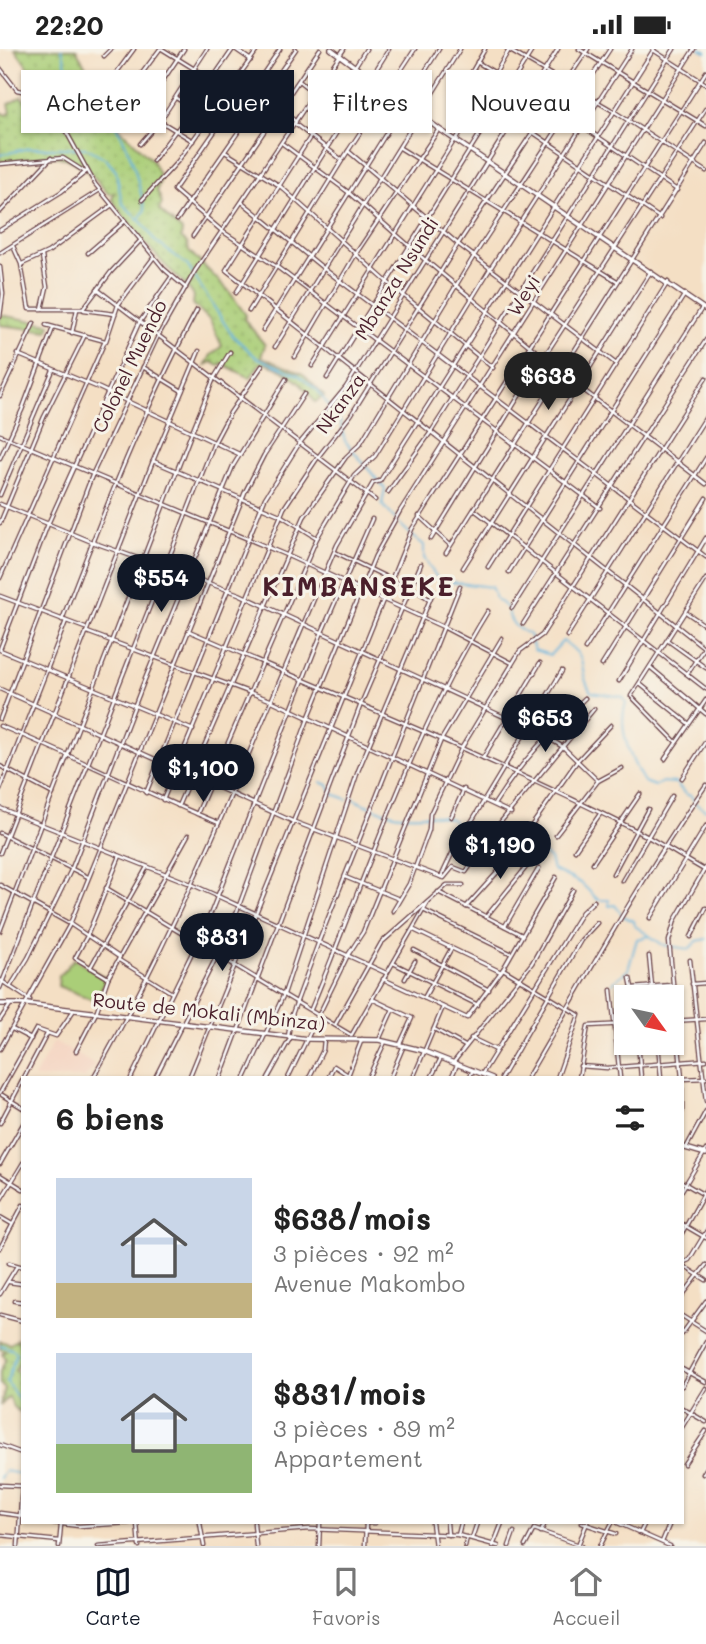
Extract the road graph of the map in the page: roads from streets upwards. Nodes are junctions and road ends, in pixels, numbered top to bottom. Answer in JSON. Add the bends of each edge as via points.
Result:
{"nodes":[{"id":1,"x":111,"y":49,"type":"edge"},
{"id":2,"x":134,"y":49,"type":"edge"},
{"id":3,"x":161,"y":49,"type":"edge"},
{"id":4,"x":184,"y":49,"type":"edge"},
{"id":5,"x":208,"y":49,"type":"edge"},
{"id":6,"x":234,"y":49,"type":"edge"},
{"id":7,"x":258,"y":49,"type":"edge"},
{"id":8,"x":280,"y":49,"type":"edge"},
{"id":9,"x":296,"y":49,"type":"edge"},
{"id":10,"x":320,"y":49,"type":"edge"},
{"id":11,"x":331,"y":49,"type":"edge"},
{"id":12,"x":344,"y":49,"type":"edge"},
{"id":13,"x":366,"y":49,"type":"edge"},
{"id":14,"x":389,"y":49,"type":"edge"},
{"id":15,"x":415,"y":49,"type":"edge"},
{"id":16,"x":439,"y":49,"type":"edge"},
{"id":17,"x":460,"y":49,"type":"edge"},
{"id":18,"x":485,"y":49,"type":"edge"},
{"id":19,"x":509,"y":49,"type":"edge"},
{"id":20,"x":533,"y":49,"type":"edge"},
{"id":21,"x":558,"y":49,"type":"edge"},
{"id":22,"x":579,"y":49,"type":"edge"},
{"id":23,"x":610,"y":49,"type":"edge"},
{"id":24,"x":632,"y":49,"type":"edge"},
{"id":25,"x":653,"y":49,"type":"edge"},
{"id":26,"x":674,"y":49,"type":"edge"},
{"id":27,"x":694,"y":49,"type":"edge"},
{"id":28,"x":587,"y":51,"type":"edge"},
{"id":29,"x":104,"y":56,"type":"dead end"},
{"id":30,"x":340,"y":56,"type":"junction"},
{"id":31,"x":178,"y":58,"type":"junction"},
{"id":32,"x":667,"y":59,"type":"junction"},
{"id":33,"x":251,"y":60,"type":"junction"},
{"id":34,"x":526,"y":61,"type":"junction"},
{"id":35,"x":477,"y":62,"type":"junction"},
{"id":36,"x":600,"y":62,"type":"junction"},
{"id":37,"x":355,"y":67,"type":"junction"},
{"id":38,"x":0,"y":68,"type":"edge"},
{"id":39,"x":681,"y":68,"type":"junction"},
{"id":40,"x":196,"y":69,"type":"junction"},
{"id":41,"x":118,"y":70,"type":"edge"},
{"id":42,"x":145,"y":70,"type":"edge"},
{"id":43,"x":219,"y":70,"type":"edge"},
{"id":44,"x":244,"y":70,"type":"edge"},
{"id":45,"x":266,"y":70,"type":"edge"},
{"id":46,"x":281,"y":70,"type":"edge"},
{"id":47,"x":331,"y":70,"type":"edge"},
{"id":48,"x":353,"y":70,"type":"edge"},
{"id":49,"x":359,"y":70,"type":"edge"},
{"id":50,"x":375,"y":70,"type":"edge"},
{"id":51,"x":401,"y":70,"type":"edge"},
{"id":52,"x":426,"y":70,"type":"edge"},
{"id":53,"x":473,"y":70,"type":"edge"},
{"id":54,"x":491,"y":70,"type":"edge"},
{"id":55,"x":498,"y":70,"type":"edge"},
{"id":56,"x":521,"y":70,"type":"edge"},
{"id":57,"x":542,"y":70,"type":"edge"},
{"id":58,"x":546,"y":70,"type":"edge"},
{"id":59,"x":574,"y":70,"type":"edge"},
{"id":60,"x":595,"y":71,"type":"edge"},
{"id":61,"x":618,"y":72,"type":"junction"},
{"id":62,"x":706,"y":72,"type":"edge"},
{"id":63,"x":166,"y":73,"type":"edge"},
{"id":64,"x":298,"y":80,"type":"junction"},
{"id":65,"x":634,"y":81,"type":"junction"},
{"id":66,"x":701,"y":81,"type":"junction"},
{"id":67,"x":706,"y":84,"type":"edge"},
{"id":68,"x":294,"y":86,"type":"edge"},
{"id":69,"x":308,"y":88,"type":"edge"},
{"id":70,"x":648,"y":90,"type":"junction"},
{"id":71,"x":432,"y":95,"type":"edge"},
{"id":72,"x":176,"y":98,"type":"junction"},
{"id":73,"x":661,"y":99,"type":"junction"},
{"id":74,"x":180,"y":100,"type":"edge"},
{"id":75,"x":595,"y":100,"type":"edge"},
{"id":76,"x":598,"y":102,"type":"junction"},
{"id":77,"x":308,"y":104,"type":"edge"},
{"id":78,"x":595,"y":107,"type":"edge"},
{"id":79,"x":706,"y":108,"type":"edge"},
{"id":80,"x":681,"y":111,"type":"junction"},
{"id":81,"x":166,"y":112,"type":"edge"},
{"id":82,"x":615,"y":112,"type":"junction"},
{"id":83,"x":629,"y":121,"type":"junction"},
{"id":84,"x":698,"y":121,"type":"junction"},
{"id":85,"x":296,"y":123,"type":"junction"},
{"id":86,"x":166,"y":124,"type":"edge"},
{"id":87,"x":432,"y":124,"type":"edge"},
{"id":88,"x":180,"y":125,"type":"edge"},
{"id":89,"x":706,"y":126,"type":"edge"},
{"id":90,"x":439,"y":129,"type":"junction"},
{"id":91,"x":176,"y":130,"type":"junction"},
{"id":92,"x":642,"y":130,"type":"junction"},
{"id":93,"x":150,"y":133,"type":"edge"},
{"id":94,"x":199,"y":133,"type":"edge"},
{"id":95,"x":213,"y":133,"type":"edge"},
{"id":96,"x":238,"y":133,"type":"edge"},
{"id":97,"x":263,"y":133,"type":"edge"},
{"id":98,"x":312,"y":133,"type":"edge"},
{"id":99,"x":336,"y":133,"type":"edge"},
{"id":100,"x":360,"y":133,"type":"edge"},
{"id":101,"x":385,"y":133,"type":"edge"},
{"id":102,"x":408,"y":133,"type":"edge"},
{"id":103,"x":460,"y":133,"type":"edge"},
{"id":104,"x":481,"y":133,"type":"edge"},
{"id":105,"x":506,"y":133,"type":"edge"},
{"id":106,"x":532,"y":133,"type":"edge"},
{"id":107,"x":534,"y":133,"type":"edge"},
{"id":108,"x":555,"y":133,"type":"edge"},
{"id":109,"x":579,"y":133,"type":"edge"},
{"id":110,"x":593,"y":133,"type":"edge"},
{"id":111,"x":310,"y":136,"type":"junction"},
{"id":112,"x":599,"y":137,"type":"junction"},
{"id":113,"x":455,"y":140,"type":"junction"},
{"id":114,"x":193,"y":141,"type":"junction"},
{"id":115,"x":660,"y":142,"type":"junction"},
{"id":116,"x":706,"y":143,"type":"edge"},
{"id":117,"x":141,"y":144,"type":"dead end"},
{"id":118,"x":282,"y":144,"type":"junction"},
{"id":119,"x":548,"y":144,"type":"junction"},
{"id":120,"x":614,"y":146,"type":"junction"},
{"id":121,"x":399,"y":147,"type":"junction"},
{"id":122,"x":326,"y":148,"type":"junction"},
{"id":123,"x":469,"y":150,"type":"junction"},
{"id":124,"x":348,"y":151,"type":"junction"},
{"id":125,"x":225,"y":152,"type":"junction"},
{"id":126,"x":677,"y":153,"type":"junction"},
{"id":127,"x":565,"y":155,"type":"junction"},
{"id":128,"x":298,"y":156,"type":"junction"},
{"id":129,"x":627,"y":156,"type":"junction"},
{"id":130,"x":51,"y":158,"type":"junction"},
{"id":131,"x":419,"y":159,"type":"junction"},
{"id":132,"x":342,"y":160,"type":"junction"},
{"id":133,"x":153,"y":161,"type":"dead end"},
{"id":134,"x":244,"y":162,"type":"junction"},
{"id":135,"x":488,"y":162,"type":"junction"},
{"id":136,"x":0,"y":164,"type":"edge"},
{"id":137,"x":693,"y":164,"type":"junction"},
{"id":138,"x":365,"y":165,"type":"junction"},
{"id":139,"x":581,"y":166,"type":"junction"},
{"id":140,"x":314,"y":167,"type":"junction"},
{"id":141,"x":644,"y":167,"type":"junction"},
{"id":142,"x":435,"y":170,"type":"junction"},
{"id":143,"x":706,"y":171,"type":"edge"},
{"id":144,"x":86,"y":172,"type":"junction"},
{"id":145,"x":262,"y":173,"type":"junction"},
{"id":146,"x":505,"y":173,"type":"junction"},
{"id":147,"x":595,"y":175,"type":"junction"},
{"id":148,"x":660,"y":178,"type":"junction"},
{"id":149,"x":381,"y":179,"type":"junction"},
{"id":150,"x":331,"y":180,"type":"junction"},
{"id":151,"x":451,"y":180,"type":"junction"},
{"id":152,"x":522,"y":184,"type":"junction"},
{"id":153,"x":609,"y":184,"type":"junction"},
{"id":154,"x":280,"y":185,"type":"junction"},
{"id":155,"x":100,"y":190,"type":"junction"},
{"id":156,"x":677,"y":190,"type":"junction"},
{"id":157,"x":397,"y":191,"type":"junction"},
{"id":158,"x":468,"y":191,"type":"junction"},
{"id":159,"x":348,"y":192,"type":"junction"},
{"id":160,"x":539,"y":195,"type":"junction"},
{"id":161,"x":626,"y":196,"type":"junction"},
{"id":162,"x":295,"y":198,"type":"junction"},
{"id":163,"x":142,"y":200,"type":"dead end"},
{"id":164,"x":486,"y":201,"type":"junction"},
{"id":165,"x":242,"y":202,"type":"junction"},
{"id":166,"x":191,"y":203,"type":"junction"},
{"id":167,"x":413,"y":204,"type":"junction"},
{"id":168,"x":112,"y":205,"type":"junction"},
{"id":169,"x":363,"y":205,"type":"junction"},
{"id":170,"x":555,"y":206,"type":"junction"},
{"id":171,"x":642,"y":206,"type":"junction"},
{"id":172,"x":311,"y":211,"type":"junction"},
{"id":173,"x":0,"y":212,"type":"edge"},
{"id":174,"x":504,"y":212,"type":"junction"},
{"id":175,"x":260,"y":216,"type":"junction"},
{"id":176,"x":569,"y":216,"type":"junction"},
{"id":177,"x":206,"y":217,"type":"junction"},
{"id":178,"x":426,"y":217,"type":"junction"},
{"id":179,"x":660,"y":218,"type":"junction"},
{"id":180,"x":379,"y":219,"type":"junction"},
{"id":181,"x":177,"y":220,"type":"dead end"},
{"id":182,"x":125,"y":222,"type":"junction"},
{"id":183,"x":520,"y":222,"type":"junction"},
{"id":184,"x":583,"y":225,"type":"junction"},
{"id":185,"x":326,"y":226,"type":"junction"},
{"id":186,"x":276,"y":229,"type":"junction"},
{"id":187,"x":0,"y":230,"type":"edge"},
{"id":188,"x":222,"y":231,"type":"junction"},
{"id":189,"x":442,"y":231,"type":"junction"},
{"id":190,"x":394,"y":232,"type":"junction"},
{"id":191,"x":537,"y":232,"type":"junction"},
{"id":192,"x":193,"y":236,"type":"dead end"},
{"id":193,"x":600,"y":237,"type":"junction"},
{"id":194,"x":141,"y":240,"type":"junction"},
{"id":195,"x":341,"y":240,"type":"junction"},
{"id":196,"x":552,"y":241,"type":"junction"},
{"id":197,"x":292,"y":242,"type":"junction"},
{"id":198,"x":458,"y":244,"type":"junction"},
{"id":199,"x":242,"y":245,"type":"junction"},
{"id":200,"x":13,"y":246,"type":"junction"},
{"id":201,"x":408,"y":246,"type":"junction"},
{"id":202,"x":616,"y":247,"type":"junction"},
{"id":203,"x":567,"y":251,"type":"junction"},
{"id":204,"x":357,"y":252,"type":"junction"},
{"id":205,"x":0,"y":253,"type":"edge"},
{"id":206,"x":88,"y":253,"type":"dead end"},
{"id":207,"x":42,"y":256,"type":"junction"},
{"id":208,"x":259,"y":256,"type":"junction"},
{"id":209,"x":308,"y":256,"type":"junction"},
{"id":210,"x":474,"y":256,"type":"junction"},
{"id":211,"x":154,"y":257,"type":"junction"},
{"id":212,"x":632,"y":258,"type":"junction"},
{"id":213,"x":424,"y":259,"type":"junction"},
{"id":214,"x":584,"y":261,"type":"junction"},
{"id":215,"x":21,"y":264,"type":"junction"},
{"id":216,"x":0,"y":267,"type":"edge"},
{"id":217,"x":277,"y":267,"type":"junction"},
{"id":218,"x":372,"y":267,"type":"junction"},
{"id":219,"x":323,"y":268,"type":"junction"},
{"id":220,"x":490,"y":269,"type":"junction"},
{"id":221,"x":600,"y":271,"type":"junction"},
{"id":222,"x":651,"y":271,"type":"junction"},
{"id":223,"x":440,"y":273,"type":"junction"},
{"id":224,"x":172,"y":276,"type":"junction"},
{"id":225,"x":292,"y":279,"type":"junction"},
{"id":226,"x":340,"y":280,"type":"junction"},
{"id":227,"x":386,"y":281,"type":"junction"},
{"id":228,"x":505,"y":281,"type":"junction"},
{"id":229,"x":617,"y":281,"type":"junction"},
{"id":230,"x":668,"y":282,"type":"junction"},
{"id":231,"x":242,"y":283,"type":"junction"},
{"id":232,"x":456,"y":286,"type":"junction"},
{"id":233,"x":186,"y":288,"type":"junction"},
{"id":234,"x":97,"y":289,"type":"junction"},
{"id":235,"x":309,"y":292,"type":"junction"},
{"id":236,"x":356,"y":292,"type":"junction"},
{"id":237,"x":519,"y":292,"type":"junction"},
{"id":238,"x":236,"y":293,"type":"dead end"},
{"id":239,"x":402,"y":294,"type":"junction"},
{"id":240,"x":685,"y":294,"type":"junction"},
{"id":241,"x":260,"y":296,"type":"junction"},
{"id":242,"x":472,"y":299,"type":"junction"},
{"id":243,"x":326,"y":303,"type":"junction"},
{"id":244,"x":535,"y":303,"type":"junction"},
{"id":245,"x":372,"y":304,"type":"junction"},
{"id":246,"x":118,"y":305,"type":"junction"},
{"id":247,"x":419,"y":307,"type":"junction"},
{"id":248,"x":275,"y":308,"type":"junction"},
{"id":249,"x":42,"y":309,"type":"junction"},
{"id":250,"x":76,"y":309,"type":"junction"},
{"id":251,"x":82,"y":309,"type":"junction"},
{"id":252,"x":704,"y":309,"type":"edge"},
{"id":253,"x":197,"y":310,"type":"dead end"},
{"id":254,"x":487,"y":310,"type":"junction"},
{"id":255,"x":249,"y":311,"type":"dead end"},
{"id":256,"x":115,"y":314,"type":"junction"},
{"id":257,"x":549,"y":314,"type":"junction"},
{"id":258,"x":342,"y":315,"type":"junction"},
{"id":259,"x":0,"y":317,"type":"edge"},
{"id":260,"x":388,"y":317,"type":"junction"},
{"id":261,"x":291,"y":320,"type":"junction"},
{"id":262,"x":435,"y":320,"type":"junction"},
{"id":263,"x":500,"y":322,"type":"junction"},
{"id":264,"x":34,"y":323,"type":"dead end"},
{"id":265,"x":139,"y":323,"type":"junction"},
{"id":266,"x":46,"y":325,"type":"dead end"},
{"id":267,"x":565,"y":326,"type":"junction"},
{"id":268,"x":358,"y":327,"type":"junction"},
{"id":269,"x":53,"y":328,"type":"junction"},
{"id":270,"x":405,"y":329,"type":"junction"},
{"id":271,"x":263,"y":330,"type":"dead end"},
{"id":272,"x":72,"y":333,"type":"junction"},
{"id":273,"x":309,"y":333,"type":"junction"},
{"id":274,"x":450,"y":333,"type":"junction"},
{"id":275,"x":515,"y":334,"type":"junction"},
{"id":276,"x":85,"y":335,"type":"junction"},
{"id":277,"x":158,"y":336,"type":"junction"},
{"id":278,"x":581,"y":338,"type":"junction"},
{"id":279,"x":374,"y":340,"type":"junction"},
{"id":280,"x":706,"y":340,"type":"edge"},
{"id":281,"x":105,"y":341,"type":"junction"},
{"id":282,"x":421,"y":341,"type":"junction"},
{"id":283,"x":464,"y":344,"type":"junction"},
{"id":284,"x":324,"y":345,"type":"junction"},
{"id":285,"x":530,"y":346,"type":"junction"},
{"id":286,"x":275,"y":347,"type":"dead end"},
{"id":287,"x":176,"y":349,"type":"junction"},
{"id":288,"x":200,"y":351,"type":"dead end"},
{"id":289,"x":230,"y":352,"type":"dead end"},
{"id":290,"x":599,"y":352,"type":"junction"},
{"id":291,"x":391,"y":353,"type":"junction"},
{"id":292,"x":437,"y":354,"type":"junction"},
{"id":293,"x":17,"y":355,"type":"junction"},
{"id":294,"x":479,"y":356,"type":"junction"},
{"id":295,"x":295,"y":357,"type":"dead end"},
{"id":296,"x":340,"y":357,"type":"junction"},
{"id":297,"x":544,"y":358,"type":"junction"},
{"id":298,"x":193,"y":363,"type":"junction"},
{"id":299,"x":615,"y":363,"type":"junction"},
{"id":300,"x":38,"y":364,"type":"junction"},
{"id":301,"x":452,"y":364,"type":"junction"},
{"id":302,"x":406,"y":365,"type":"junction"},
{"id":303,"x":262,"y":366,"type":"dead end"},
{"id":304,"x":312,"y":366,"type":"dead end"},
{"id":305,"x":143,"y":367,"type":"junction"},
{"id":306,"x":493,"y":367,"type":"junction"},
{"id":307,"x":52,"y":370,"type":"junction"},
{"id":308,"x":356,"y":370,"type":"junction"},
{"id":309,"x":560,"y":371,"type":"junction"},
{"id":310,"x":66,"y":375,"type":"junction"},
{"id":311,"x":467,"y":376,"type":"junction"},
{"id":312,"x":162,"y":378,"type":"junction"},
{"id":313,"x":215,"y":378,"type":"junction"},
{"id":314,"x":327,"y":378,"type":"dead end"},
{"id":315,"x":422,"y":378,"type":"junction"},
{"id":316,"x":706,"y":378,"type":"edge"},
{"id":317,"x":286,"y":379,"type":"dead end"},
{"id":318,"x":372,"y":383,"type":"junction"},
{"id":319,"x":88,"y":384,"type":"junction"},
{"id":320,"x":577,"y":385,"type":"junction"},
{"id":321,"x":481,"y":386,"type":"junction"},
{"id":322,"x":437,"y":388,"type":"junction"},
{"id":323,"x":182,"y":391,"type":"junction"},
{"id":324,"x":107,"y":393,"type":"junction"},
{"id":325,"x":303,"y":394,"type":"dead end"},
{"id":326,"x":0,"y":396,"type":"edge"},
{"id":327,"x":388,"y":396,"type":"junction"},
{"id":328,"x":496,"y":397,"type":"junction"},
{"id":329,"x":240,"y":398,"type":"junction"},
{"id":330,"x":593,"y":398,"type":"junction"},
{"id":331,"x":452,"y":400,"type":"junction"},
{"id":332,"x":126,"y":402,"type":"junction"},
{"id":333,"x":512,"y":409,"type":"junction"},
{"id":334,"x":404,"y":410,"type":"junction"},
{"id":335,"x":466,"y":410,"type":"junction"},
{"id":336,"x":611,"y":411,"type":"junction"},
{"id":337,"x":147,"y":412,"type":"junction"},
{"id":338,"x":262,"y":415,"type":"junction"},
{"id":339,"x":706,"y":417,"type":"edge"},
{"id":340,"x":417,"y":421,"type":"junction"},
{"id":341,"x":528,"y":421,"type":"junction"},
{"id":342,"x":481,"y":422,"type":"junction"},
{"id":343,"x":168,"y":423,"type":"junction"},
{"id":344,"x":628,"y":424,"type":"junction"},
{"id":345,"x":280,"y":428,"type":"junction"},
{"id":346,"x":431,"y":432,"type":"junction"},
{"id":347,"x":496,"y":433,"type":"junction"},
{"id":348,"x":191,"y":434,"type":"junction"},
{"id":349,"x":0,"y":435,"type":"edge"},
{"id":350,"x":547,"y":436,"type":"junction"},
{"id":351,"x":646,"y":437,"type":"junction"},
{"id":352,"x":9,"y":439,"type":"junction"},
{"id":353,"x":214,"y":443,"type":"junction"},
{"id":354,"x":444,"y":443,"type":"junction"},
{"id":355,"x":20,"y":444,"type":"junction"},
{"id":356,"x":299,"y":444,"type":"junction"},
{"id":357,"x":513,"y":446,"type":"junction"},
{"id":358,"x":31,"y":447,"type":"junction"},
{"id":359,"x":563,"y":448,"type":"junction"},
{"id":360,"x":662,"y":449,"type":"junction"},
{"id":361,"x":239,"y":454,"type":"junction"},
{"id":362,"x":460,"y":456,"type":"junction"},
{"id":363,"x":53,"y":457,"type":"junction"},
{"id":364,"x":318,"y":457,"type":"junction"},
{"id":365,"x":706,"y":457,"type":"edge"},
{"id":366,"x":0,"y":458,"type":"edge"},
{"id":367,"x":533,"y":459,"type":"junction"},
{"id":368,"x":153,"y":461,"type":"junction"},
{"id":369,"x":579,"y":461,"type":"junction"},
{"id":370,"x":678,"y":463,"type":"junction"},
{"id":371,"x":74,"y":465,"type":"junction"},
{"id":372,"x":475,"y":467,"type":"junction"},
{"id":373,"x":336,"y":469,"type":"junction"},
{"id":374,"x":177,"y":471,"type":"junction"},
{"id":375,"x":549,"y":471,"type":"junction"},
{"id":376,"x":93,"y":474,"type":"junction"},
{"id":377,"x":597,"y":474,"type":"junction"},
{"id":378,"x":695,"y":475,"type":"junction"},
{"id":379,"x":200,"y":480,"type":"junction"},
{"id":380,"x":492,"y":481,"type":"junction"},
{"id":381,"x":350,"y":482,"type":"junction"},
{"id":382,"x":114,"y":483,"type":"junction"},
{"id":383,"x":565,"y":484,"type":"junction"},
{"id":384,"x":706,"y":484,"type":"edge"},
{"id":385,"x":614,"y":486,"type":"junction"},
{"id":386,"x":223,"y":490,"type":"junction"},
{"id":387,"x":388,"y":492,"type":"dead end"},
{"id":388,"x":140,"y":493,"type":"junction"},
{"id":389,"x":365,"y":494,"type":"junction"},
{"id":390,"x":510,"y":494,"type":"junction"},
{"id":391,"x":0,"y":495,"type":"edge"},
{"id":392,"x":584,"y":497,"type":"junction"},
{"id":393,"x":706,"y":498,"type":"edge"},
{"id":394,"x":242,"y":499,"type":"junction"},
{"id":395,"x":630,"y":499,"type":"junction"},
{"id":396,"x":375,"y":500,"type":"dead end"},
{"id":397,"x":0,"y":504,"type":"edge"},
{"id":398,"x":165,"y":505,"type":"junction"},
{"id":399,"x":7,"y":507,"type":"junction"},
{"id":400,"x":526,"y":507,"type":"junction"},
{"id":401,"x":600,"y":508,"type":"junction"},
{"id":402,"x":261,"y":509,"type":"junction"},
{"id":403,"x":475,"y":510,"type":"junction"},
{"id":404,"x":646,"y":511,"type":"junction"},
{"id":405,"x":187,"y":514,"type":"junction"},
{"id":406,"x":27,"y":515,"type":"junction"},
{"id":407,"x":280,"y":515,"type":"junction"},
{"id":408,"x":419,"y":516,"type":"junction"},
{"id":409,"x":372,"y":519,"type":"dead end"},
{"id":410,"x":542,"y":520,"type":"junction"},
{"id":411,"x":492,"y":522,"type":"junction"},
{"id":412,"x":0,"y":523,"type":"edge"},
{"id":413,"x":209,"y":523,"type":"junction"},
{"id":414,"x":48,"y":524,"type":"junction"},
{"id":415,"x":663,"y":524,"type":"junction"},
{"id":416,"x":300,"y":526,"type":"junction"},
{"id":417,"x":228,"y":531,"type":"junction"},
{"id":418,"x":436,"y":531,"type":"junction"},
{"id":419,"x":69,"y":533,"type":"junction"},
{"id":420,"x":561,"y":534,"type":"junction"},
{"id":421,"x":509,"y":535,"type":"junction"},
{"id":422,"x":317,"y":538,"type":"junction"},
{"id":423,"x":681,"y":538,"type":"junction"},
{"id":424,"x":706,"y":538,"type":"edge"},
{"id":425,"x":431,"y":539,"type":"dead end"},
{"id":426,"x":247,"y":540,"type":"junction"},
{"id":427,"x":92,"y":542,"type":"junction"},
{"id":428,"x":576,"y":545,"type":"junction"},
{"id":429,"x":451,"y":546,"type":"junction"},
{"id":430,"x":267,"y":547,"type":"junction"},
{"id":431,"x":524,"y":548,"type":"junction"},
{"id":432,"x":698,"y":551,"type":"junction"},
{"id":433,"x":118,"y":552,"type":"junction"},
{"id":434,"x":334,"y":552,"type":"junction"},
{"id":435,"x":446,"y":553,"type":"dead end"},
{"id":436,"x":286,"y":555,"type":"junction"},
{"id":437,"x":706,"y":557,"type":"edge"},
{"id":438,"x":593,"y":558,"type":"junction"},
{"id":439,"x":142,"y":561,"type":"junction"},
{"id":440,"x":543,"y":561,"type":"junction"},
{"id":441,"x":352,"y":562,"type":"junction"},
{"id":442,"x":305,"y":564,"type":"junction"},
{"id":443,"x":421,"y":564,"type":"dead end"},
{"id":444,"x":488,"y":567,"type":"dead end"},
{"id":445,"x":463,"y":568,"type":"dead end"},
{"id":446,"x":166,"y":569,"type":"junction"},
{"id":447,"x":370,"y":571,"type":"junction"},
{"id":448,"x":610,"y":571,"type":"junction"},
{"id":449,"x":509,"y":572,"type":"dead end"},
{"id":450,"x":324,"y":573,"type":"junction"},
{"id":451,"x":558,"y":573,"type":"junction"},
{"id":452,"x":187,"y":577,"type":"junction"},
{"id":453,"x":0,"y":578,"type":"edge"},
{"id":454,"x":390,"y":579,"type":"junction"},
{"id":455,"x":706,"y":579,"type":"edge"},
{"id":456,"x":343,"y":582,"type":"junction"},
{"id":457,"x":626,"y":584,"type":"junction"},
{"id":458,"x":207,"y":585,"type":"junction"},
{"id":459,"x":460,"y":586,"type":"dead end"},
{"id":460,"x":575,"y":586,"type":"junction"},
{"id":461,"x":411,"y":588,"type":"junction"},
{"id":462,"x":362,"y":590,"type":"junction"},
{"id":463,"x":434,"y":590,"type":"dead end"},
{"id":464,"x":227,"y":591,"type":"junction"},
{"id":465,"x":0,"y":596,"type":"edge"},
{"id":466,"x":246,"y":597,"type":"junction"},
{"id":467,"x":644,"y":598,"type":"junction"},
{"id":468,"x":382,"y":599,"type":"junction"},
{"id":469,"x":430,"y":599,"type":"junction"},
{"id":470,"x":591,"y":599,"type":"junction"},
{"id":471,"x":19,"y":603,"type":"junction"},
{"id":472,"x":264,"y":605,"type":"junction"},
{"id":473,"x":402,"y":608,"type":"junction"},
{"id":474,"x":512,"y":608,"type":"dead end"},
{"id":475,"x":488,"y":611,"type":"dead end"},
{"id":476,"x":608,"y":611,"type":"junction"},
{"id":477,"x":42,"y":612,"type":"junction"},
{"id":478,"x":660,"y":613,"type":"junction"},
{"id":479,"x":687,"y":613,"type":"junction"},
{"id":480,"x":283,"y":614,"type":"junction"},
{"id":481,"x":422,"y":617,"type":"junction"},
{"id":482,"x":706,"y":617,"type":"edge"},
{"id":483,"x":64,"y":620,"type":"junction"},
{"id":484,"x":702,"y":623,"type":"junction"},
{"id":485,"x":302,"y":624,"type":"junction"},
{"id":486,"x":523,"y":624,"type":"dead end"},
{"id":487,"x":627,"y":625,"type":"junction"},
{"id":488,"x":676,"y":625,"type":"junction"},
{"id":489,"x":706,"y":626,"type":"edge"},
{"id":490,"x":443,"y":627,"type":"junction"},
{"id":491,"x":86,"y":630,"type":"junction"},
{"id":492,"x":188,"y":631,"type":"junction"},
{"id":493,"x":322,"y":632,"type":"junction"},
{"id":494,"x":567,"y":636,"type":"dead end"},
{"id":495,"x":502,"y":638,"type":"dead end"},
{"id":496,"x":207,"y":639,"type":"junction"},
{"id":497,"x":644,"y":639,"type":"junction"},
{"id":498,"x":470,"y":640,"type":"junction"},
{"id":499,"x":667,"y":640,"type":"junction"},
{"id":500,"x":341,"y":641,"type":"junction"},
{"id":501,"x":110,"y":642,"type":"junction"},
{"id":502,"x":226,"y":645,"type":"junction"},
{"id":503,"x":705,"y":647,"type":"edge"},
{"id":504,"x":0,"y":649,"type":"edge"},
{"id":505,"x":584,"y":649,"type":"dead end"},
{"id":506,"x":133,"y":650,"type":"junction"},
{"id":507,"x":361,"y":650,"type":"junction"},
{"id":508,"x":660,"y":651,"type":"junction"},
{"id":509,"x":244,"y":652,"type":"junction"},
{"id":510,"x":493,"y":652,"type":"junction"},
{"id":511,"x":154,"y":658,"type":"junction"},
{"id":512,"x":380,"y":658,"type":"junction"},
{"id":513,"x":24,"y":660,"type":"junction"},
{"id":514,"x":263,"y":661,"type":"junction"},
{"id":515,"x":696,"y":661,"type":"junction"},
{"id":516,"x":512,"y":663,"type":"junction"},
{"id":517,"x":540,"y":663,"type":"dead end"},
{"id":518,"x":174,"y":665,"type":"junction"},
{"id":519,"x":602,"y":665,"type":"dead end"},
{"id":520,"x":650,"y":667,"type":"junction"},
{"id":521,"x":400,"y":668,"type":"junction"},
{"id":522,"x":706,"y":668,"type":"edge"},
{"id":523,"x":47,"y":669,"type":"junction"},
{"id":524,"x":283,"y":669,"type":"junction"},
{"id":525,"x":562,"y":671,"type":"dead end"},
{"id":526,"x":195,"y":672,"type":"junction"},
{"id":527,"x":687,"y":674,"type":"junction"},
{"id":528,"x":68,"y":677,"type":"junction"},
{"id":529,"x":214,"y":678,"type":"junction"},
{"id":530,"x":421,"y":678,"type":"junction"},
{"id":531,"x":303,"y":679,"type":"junction"},
{"id":532,"x":620,"y":681,"type":"dead end"},
{"id":533,"x":639,"y":683,"type":"junction"},
{"id":534,"x":232,"y":684,"type":"junction"},
{"id":535,"x":93,"y":687,"type":"junction"},
{"id":536,"x":322,"y":687,"type":"junction"},
{"id":537,"x":0,"y":689,"type":"edge"},
{"id":538,"x":444,"y":689,"type":"junction"},
{"id":539,"x":706,"y":689,"type":"edge"},
{"id":540,"x":250,"y":692,"type":"junction"},
{"id":541,"x":11,"y":694,"type":"junction"},
{"id":542,"x":116,"y":695,"type":"junction"},
{"id":543,"x":342,"y":696,"type":"junction"},
{"id":544,"x":464,"y":698,"type":"junction"},
{"id":545,"x":585,"y":698,"type":"dead end"},
{"id":546,"x":270,"y":700,"type":"junction"},
{"id":547,"x":706,"y":700,"type":"edge"},
{"id":548,"x":33,"y":704,"type":"junction"},
{"id":549,"x":135,"y":704,"type":"junction"},
{"id":550,"x":360,"y":704,"type":"junction"},
{"id":551,"x":484,"y":708,"type":"junction"},
{"id":552,"x":594,"y":709,"type":"dead end"},
{"id":553,"x":700,"y":709,"type":"junction"},
{"id":554,"x":290,"y":710,"type":"junction"},
{"id":555,"x":155,"y":712,"type":"junction"},
{"id":556,"x":54,"y":713,"type":"junction"},
{"id":557,"x":380,"y":713,"type":"junction"},
{"id":558,"x":706,"y":714,"type":"edge"},
{"id":559,"x":506,"y":718,"type":"junction"},
{"id":560,"x":0,"y":719,"type":"edge"},
{"id":561,"x":308,"y":719,"type":"junction"},
{"id":562,"x":174,"y":722,"type":"junction"},
{"id":563,"x":404,"y":723,"type":"junction"},
{"id":564,"x":79,"y":725,"type":"junction"},
{"id":565,"x":611,"y":725,"type":"dead end"},
{"id":566,"x":689,"y":725,"type":"junction"},
{"id":567,"x":0,"y":726,"type":"edge"},
{"id":568,"x":526,"y":727,"type":"junction"},
{"id":569,"x":328,"y":728,"type":"junction"},
{"id":570,"x":193,"y":730,"type":"junction"},
{"id":571,"x":423,"y":732,"type":"junction"},
{"id":572,"x":101,"y":733,"type":"junction"},
{"id":573,"x":22,"y":734,"type":"junction"},
{"id":574,"x":545,"y":736,"type":"junction"},
{"id":575,"x":348,"y":738,"type":"junction"},
{"id":576,"x":441,"y":740,"type":"junction"},
{"id":577,"x":706,"y":741,"type":"edge"},
{"id":578,"x":122,"y":742,"type":"junction"},
{"id":579,"x":676,"y":742,"type":"junction"},
{"id":580,"x":43,"y":743,"type":"junction"},
{"id":581,"x":367,"y":747,"type":"junction"},
{"id":582,"x":563,"y":747,"type":"junction"},
{"id":583,"x":461,"y":749,"type":"junction"},
{"id":584,"x":141,"y":751,"type":"junction"},
{"id":585,"x":68,"y":754,"type":"junction"},
{"id":586,"x":391,"y":757,"type":"junction"},
{"id":587,"x":483,"y":758,"type":"junction"},
{"id":588,"x":578,"y":759,"type":"junction"},
{"id":589,"x":665,"y":759,"type":"dead end"},
{"id":590,"x":159,"y":761,"type":"junction"},
{"id":591,"x":90,"y":762,"type":"junction"},
{"id":592,"x":407,"y":764,"type":"junction"},
{"id":593,"x":0,"y":767,"type":"edge"},
{"id":594,"x":502,"y":767,"type":"junction"},
{"id":595,"x":621,"y":768,"type":"dead end"},
{"id":596,"x":178,"y":769,"type":"junction"},
{"id":597,"x":8,"y":770,"type":"junction"},
{"id":598,"x":110,"y":772,"type":"junction"},
{"id":599,"x":427,"y":773,"type":"junction"},
{"id":600,"x":514,"y":773,"type":"junction"},
{"id":601,"x":193,"y":775,"type":"junction"},
{"id":602,"x":682,"y":778,"type":"dead end"},
{"id":603,"x":29,"y":781,"type":"junction"},
{"id":604,"x":445,"y":781,"type":"junction"},
{"id":605,"x":128,"y":782,"type":"junction"},
{"id":606,"x":535,"y":782,"type":"junction"},
{"id":607,"x":598,"y":782,"type":"junction"},
{"id":608,"x":211,"y":784,"type":"junction"},
{"id":609,"x":706,"y":785,"type":"edge"},
{"id":610,"x":464,"y":789,"type":"junction"},
{"id":611,"x":0,"y":790,"type":"edge"},
{"id":612,"x":555,"y":792,"type":"junction"},
{"id":613,"x":146,"y":793,"type":"junction"},
{"id":614,"x":230,"y":793,"type":"junction"},
{"id":615,"x":53,"y":794,"type":"junction"},
{"id":616,"x":640,"y":794,"type":"dead end"},
{"id":617,"x":672,"y":796,"type":"dead end"},
{"id":618,"x":485,"y":798,"type":"junction"},
{"id":619,"x":163,"y":800,"type":"junction"},
{"id":620,"x":495,"y":803,"type":"junction"},
{"id":621,"x":255,"y":804,"type":"junction"},
{"id":622,"x":581,"y":805,"type":"junction"},
{"id":623,"x":178,"y":806,"type":"junction"},
{"id":624,"x":0,"y":808,"type":"edge"},
{"id":625,"x":648,"y":809,"type":"dead end"},
{"id":626,"x":273,"y":812,"type":"junction"},
{"id":627,"x":512,"y":813,"type":"junction"},
{"id":628,"x":16,"y":814,"type":"junction"},
{"id":629,"x":197,"y":814,"type":"junction"},
{"id":630,"x":600,"y":814,"type":"junction"},
{"id":631,"x":451,"y":817,"type":"dead end"},
{"id":632,"x":292,"y":821,"type":"junction"},
{"id":633,"x":219,"y":823,"type":"junction"},
{"id":634,"x":618,"y":823,"type":"junction"},
{"id":635,"x":42,"y":824,"type":"junction"},
{"id":636,"x":470,"y":824,"type":"dead end"},
{"id":637,"x":532,"y":825,"type":"dead end"},
{"id":638,"x":706,"y":826,"type":"edge"},
{"id":639,"x":316,"y":830,"type":"junction"},
{"id":640,"x":494,"y":830,"type":"dead end"},
{"id":641,"x":636,"y":831,"type":"junction"},
{"id":642,"x":62,"y":832,"type":"junction"},
{"id":643,"x":0,"y":833,"type":"edge"},
{"id":644,"x":188,"y":835,"type":"dead end"},
{"id":645,"x":556,"y":835,"type":"dead end"},
{"id":646,"x":7,"y":836,"type":"junction"},
{"id":647,"x":646,"y":837,"type":"junction"},
{"id":648,"x":336,"y":838,"type":"junction"},
{"id":649,"x":82,"y":840,"type":"junction"},
{"id":650,"x":482,"y":842,"type":"dead end"},
{"id":651,"x":457,"y":843,"type":"dead end"},
{"id":652,"x":358,"y":845,"type":"junction"},
{"id":653,"x":522,"y":845,"type":"dead end"},
{"id":654,"x":101,"y":847,"type":"junction"},
{"id":655,"x":665,"y":848,"type":"junction"},
{"id":656,"x":33,"y":849,"type":"junction"},
{"id":657,"x":575,"y":850,"type":"dead end"},
{"id":658,"x":375,"y":852,"type":"junction"},
{"id":659,"x":0,"y":853,"type":"edge"},
{"id":660,"x":121,"y":856,"type":"junction"},
{"id":661,"x":52,"y":857,"type":"junction"},
{"id":662,"x":393,"y":857,"type":"junction"},
{"id":663,"x":533,"y":860,"type":"dead end"},
{"id":664,"x":685,"y":861,"type":"junction"},
{"id":665,"x":593,"y":863,"type":"dead end"},
{"id":666,"x":147,"y":866,"type":"junction"},
{"id":667,"x":416,"y":867,"type":"junction"},
{"id":668,"x":72,"y":868,"type":"junction"},
{"id":669,"x":539,"y":868,"type":"dead end"},
{"id":670,"x":705,"y":869,"type":"edge"},
{"id":671,"x":168,"y":874,"type":"junction"},
{"id":672,"x":613,"y":874,"type":"dead end"},
{"id":673,"x":345,"y":877,"type":"junction"},
{"id":674,"x":440,"y":877,"type":"junction"},
{"id":675,"x":556,"y":877,"type":"dead end"},
{"id":676,"x":89,"y":878,"type":"junction"},
{"id":677,"x":622,"y":881,"type":"dead end"},
{"id":678,"x":191,"y":884,"type":"junction"},
{"id":679,"x":0,"y":885,"type":"edge"},
{"id":680,"x":363,"y":885,"type":"junction"},
{"id":681,"x":463,"y":885,"type":"dead end"},
{"id":682,"x":106,"y":888,"type":"junction"},
{"id":683,"x":573,"y":890,"type":"dead end"},
{"id":684,"x":379,"y":891,"type":"junction"},
{"id":685,"x":438,"y":892,"type":"junction"},
{"id":686,"x":15,"y":893,"type":"junction"},
{"id":687,"x":217,"y":895,"type":"junction"},
{"id":688,"x":399,"y":899,"type":"junction"},
{"id":689,"x":128,"y":900,"type":"junction"},
{"id":690,"x":428,"y":900,"type":"junction"},
{"id":691,"x":594,"y":901,"type":"dead end"},
{"id":692,"x":34,"y":903,"type":"junction"},
{"id":693,"x":240,"y":905,"type":"junction"},
{"id":694,"x":466,"y":907,"type":"junction"},
{"id":695,"x":706,"y":908,"type":"edge"},
{"id":696,"x":393,"y":911,"type":"dead end"},
{"id":697,"x":425,"y":911,"type":"junction"},
{"id":698,"x":146,"y":912,"type":"junction"},
{"id":699,"x":256,"y":912,"type":"junction"},
{"id":700,"x":51,"y":913,"type":"junction"},
{"id":701,"x":486,"y":917,"type":"junction"},
{"id":702,"x":650,"y":918,"type":"dead end"},
{"id":703,"x":278,"y":922,"type":"junction"},
{"id":704,"x":597,"y":923,"type":"dead end"},
{"id":705,"x":70,"y":924,"type":"junction"},
{"id":706,"x":505,"y":926,"type":"junction"},
{"id":707,"x":172,"y":927,"type":"junction"},
{"id":708,"x":414,"y":930,"type":"junction"},
{"id":709,"x":0,"y":931,"type":"edge"},
{"id":710,"x":303,"y":934,"type":"junction"},
{"id":711,"x":522,"y":935,"type":"junction"},
{"id":712,"x":87,"y":936,"type":"junction"},
{"id":713,"x":691,"y":937,"type":"dead end"},
{"id":714,"x":319,"y":941,"type":"junction"},
{"id":715,"x":197,"y":942,"type":"junction"},
{"id":716,"x":102,"y":947,"type":"junction"},
{"id":717,"x":452,"y":948,"type":"junction"},
{"id":718,"x":336,"y":949,"type":"junction"},
{"id":719,"x":414,"y":950,"type":"dead end"},
{"id":720,"x":348,"y":954,"type":"junction"},
{"id":721,"x":512,"y":954,"type":"junction"},
{"id":722,"x":649,"y":956,"type":"dead end"},
{"id":723,"x":218,"y":957,"type":"junction"},
{"id":724,"x":119,"y":959,"type":"junction"},
{"id":725,"x":690,"y":960,"type":"dead end"},
{"id":726,"x":415,"y":961,"type":"dead end"},
{"id":727,"x":392,"y":962,"type":"junction"},
{"id":728,"x":443,"y":963,"type":"junction"},
{"id":729,"x":368,"y":965,"type":"junction"},
{"id":730,"x":234,"y":966,"type":"junction"},
{"id":731,"x":90,"y":968,"type":"junction"},
{"id":732,"x":409,"y":970,"type":"junction"},
{"id":733,"x":502,"y":971,"type":"junction"},
{"id":734,"x":386,"y":973,"type":"junction"},
{"id":735,"x":108,"y":978,"type":"junction"},
{"id":736,"x":149,"y":978,"type":"junction"},
{"id":737,"x":257,"y":978,"type":"junction"},
{"id":738,"x":519,"y":978,"type":"junction"},
{"id":739,"x":630,"y":978,"type":"dead end"},
{"id":740,"x":383,"y":979,"type":"junction"},
{"id":741,"x":405,"y":979,"type":"dead end"},
{"id":742,"x":2,"y":981,"type":"edge"},
{"id":743,"x":434,"y":981,"type":"junction"},
{"id":744,"x":706,"y":983,"type":"edge"},
{"id":745,"x":691,"y":984,"type":"junction"},
{"id":746,"x":631,"y":985,"type":"edge"},
{"id":747,"x":652,"y":985,"type":"edge"},
{"id":748,"x":671,"y":985,"type":"edge"},
{"id":749,"x":10,"y":987,"type":"junction"},
{"id":750,"x":0,"y":988,"type":"edge"},
{"id":751,"x":535,"y":988,"type":"junction"},
{"id":752,"x":489,"y":990,"type":"junction"},
{"id":753,"x":611,"y":990,"type":"dead end"},
{"id":754,"x":172,"y":993,"type":"junction"},
{"id":755,"x":284,"y":994,"type":"junction"},
{"id":756,"x":550,"y":996,"type":"junction"},
{"id":757,"x":424,"y":998,"type":"junction"},
{"id":758,"x":372,"y":999,"type":"junction"},
{"id":759,"x":297,"y":1001,"type":"junction"},
{"id":760,"x":28,"y":1002,"type":"junction"},
{"id":761,"x":0,"y":1004,"type":"edge"},
{"id":762,"x":11,"y":1004,"type":"junction"},
{"id":763,"x":478,"y":1005,"type":"junction"},
{"id":764,"x":443,"y":1007,"type":"junction"},
{"id":765,"x":568,"y":1007,"type":"junction"},
{"id":766,"x":311,"y":1009,"type":"junction"},
{"id":767,"x":393,"y":1009,"type":"junction"},
{"id":768,"x":74,"y":1010,"type":"junction"},
{"id":769,"x":614,"y":1010,"type":"edge"},
{"id":770,"x":96,"y":1013,"type":"junction"},
{"id":771,"x":319,"y":1014,"type":"junction"},
{"id":772,"x":128,"y":1017,"type":"junction"},
{"id":773,"x":706,"y":1019,"type":"edge"},
{"id":774,"x":0,"y":1020,"type":"edge"},
{"id":775,"x":695,"y":1020,"type":"junction"},
{"id":776,"x":159,"y":1021,"type":"junction"},
{"id":777,"x":684,"y":1021,"type":"edge"},
{"id":778,"x":183,"y":1024,"type":"junction"},
{"id":779,"x":614,"y":1024,"type":"edge"},
{"id":780,"x":334,"y":1025,"type":"junction"},
{"id":781,"x":576,"y":1025,"type":"junction"},
{"id":782,"x":588,"y":1026,"type":"junction"},
{"id":783,"x":210,"y":1027,"type":"junction"},
{"id":784,"x":12,"y":1029,"type":"junction"},
{"id":785,"x":434,"y":1029,"type":"junction"},
{"id":786,"x":240,"y":1030,"type":"junction"},
{"id":787,"x":47,"y":1034,"type":"junction"},
{"id":788,"x":267,"y":1034,"type":"junction"},
{"id":789,"x":289,"y":1037,"type":"junction"},
{"id":790,"x":351,"y":1037,"type":"junction"},
{"id":791,"x":471,"y":1038,"type":"junction"},
{"id":792,"x":31,"y":1039,"type":"junction"},
{"id":793,"x":308,"y":1039,"type":"junction"},
{"id":794,"x":324,"y":1039,"type":"junction"},
{"id":795,"x":362,"y":1039,"type":"junction"},
{"id":796,"x":382,"y":1041,"type":"junction"},
{"id":797,"x":402,"y":1044,"type":"junction"},
{"id":798,"x":465,"y":1046,"type":"junction"},
{"id":799,"x":0,"y":1049,"type":"edge"},
{"id":800,"x":496,"y":1050,"type":"junction"},
{"id":801,"x":76,"y":1051,"type":"dead end"},
{"id":802,"x":425,"y":1052,"type":"junction"},
{"id":803,"x":619,"y":1055,"type":"edge"},
{"id":804,"x":639,"y":1055,"type":"edge"},
{"id":805,"x":659,"y":1055,"type":"edge"},
{"id":806,"x":679,"y":1055,"type":"edge"},
{"id":807,"x":441,"y":1058,"type":"junction"},
{"id":808,"x":701,"y":1060,"type":"junction"},
{"id":809,"x":706,"y":1061,"type":"edge"},
{"id":810,"x":680,"y":1063,"type":"junction"},
{"id":811,"x":455,"y":1064,"type":"junction"},
{"id":812,"x":660,"y":1064,"type":"junction"},
{"id":813,"x":580,"y":1066,"type":"junction"},
{"id":814,"x":640,"y":1066,"type":"junction"},
{"id":815,"x":620,"y":1067,"type":"junction"},
{"id":816,"x":473,"y":1070,"type":"junction"},
{"id":817,"x":482,"y":1074,"type":"junction"},
{"id":818,"x":24,"y":1076,"type":"edge"},
{"id":819,"x":94,"y":1076,"type":"edge"},
{"id":820,"x":132,"y":1076,"type":"edge"},
{"id":821,"x":156,"y":1076,"type":"edge"},
{"id":822,"x":190,"y":1076,"type":"edge"},
{"id":823,"x":221,"y":1076,"type":"edge"},
{"id":824,"x":246,"y":1076,"type":"edge"},
{"id":825,"x":269,"y":1076,"type":"edge"},
{"id":826,"x":289,"y":1076,"type":"edge"},
{"id":827,"x":310,"y":1076,"type":"edge"},
{"id":828,"x":329,"y":1076,"type":"edge"},
{"id":829,"x":347,"y":1076,"type":"edge"},
{"id":830,"x":348,"y":1076,"type":"edge"},
{"id":831,"x":369,"y":1076,"type":"edge"},
{"id":832,"x":391,"y":1076,"type":"edge"},
{"id":833,"x":414,"y":1076,"type":"edge"},
{"id":834,"x":432,"y":1076,"type":"edge"},
{"id":835,"x":452,"y":1076,"type":"edge"},
{"id":836,"x":470,"y":1076,"type":"edge"},
{"id":837,"x":486,"y":1076,"type":"edge"},
{"id":838,"x":502,"y":1076,"type":"edge"},
{"id":839,"x":528,"y":1076,"type":"edge"},
{"id":840,"x":558,"y":1076,"type":"edge"},
{"id":841,"x":579,"y":1076,"type":"edge"},
{"id":842,"x":620,"y":1076,"type":"edge"},
{"id":843,"x":641,"y":1076,"type":"edge"},
{"id":844,"x":661,"y":1076,"type":"edge"},
{"id":845,"x":682,"y":1076,"type":"edge"},
{"id":846,"x":705,"y":1078,"type":"edge"},
{"id":847,"x":684,"y":1079,"type":"edge"},
{"id":848,"x":21,"y":1081,"type":"edge"},
{"id":849,"x":17,"y":1088,"type":"junction"},
{"id":850,"x":21,"y":1089,"type":"edge"},
{"id":851,"x":1,"y":1094,"type":"edge"},
{"id":852,"x":11,"y":1100,"type":"junction"},
{"id":853,"x":706,"y":1101,"type":"edge"},
{"id":854,"x":21,"y":1107,"type":"edge"},
{"id":855,"x":706,"y":1111,"type":"edge"},
{"id":856,"x":0,"y":1123,"type":"edge"},
{"id":857,"x":21,"y":1127,"type":"edge"},
{"id":858,"x":684,"y":1147,"type":"edge"},
{"id":859,"x":705,"y":1152,"type":"edge"},
{"id":860,"x":0,"y":1164,"type":"edge"},
{"id":861,"x":21,"y":1166,"type":"edge"},
{"id":862,"x":0,"y":1175,"type":"edge"},
{"id":863,"x":11,"y":1182,"type":"junction"},
{"id":864,"x":684,"y":1183,"type":"edge"},
{"id":865,"x":21,"y":1188,"type":"edge"},
{"id":866,"x":706,"y":1190,"type":"edge"},
{"id":867,"x":705,"y":1195,"type":"edge"},
{"id":868,"x":0,"y":1201,"type":"edge"},
{"id":869,"x":21,"y":1208,"type":"edge"},
{"id":870,"x":0,"y":1217,"type":"edge"},
{"id":871,"x":12,"y":1224,"type":"junction"},
{"id":872,"x":684,"y":1225,"type":"edge"},
{"id":873,"x":706,"y":1232,"type":"edge"},
{"id":874,"x":705,"y":1238,"type":"edge"},
{"id":875,"x":0,"y":1248,"type":"edge"},
{"id":876,"x":9,"y":1263,"type":"dead end"},
{"id":877,"x":684,"y":1263,"type":"edge"},
{"id":878,"x":684,"y":1265,"type":"edge"},
{"id":879,"x":706,"y":1265,"type":"edge"},
{"id":880,"x":17,"y":1266,"type":"junction"},
{"id":881,"x":21,"y":1267,"type":"edge"},
{"id":882,"x":698,"y":1275,"type":"junction"},
{"id":883,"x":706,"y":1280,"type":"edge"},
{"id":884,"x":7,"y":1281,"type":"junction"},
{"id":885,"x":21,"y":1284,"type":"edge"},
{"id":886,"x":2,"y":1287,"type":"edge"},
{"id":887,"x":684,"y":1293,"type":"edge"},
{"id":888,"x":0,"y":1294,"type":"edge"},
{"id":889,"x":15,"y":1300,"type":"dead end"},
{"id":890,"x":706,"y":1301,"type":"edge"},
{"id":891,"x":21,"y":1302,"type":"edge"},
{"id":892,"x":0,"y":1315,"type":"edge"},
{"id":893,"x":684,"y":1317,"type":"edge"},
{"id":894,"x":21,"y":1320,"type":"edge"},
{"id":895,"x":691,"y":1321,"type":"junction"},
{"id":896,"x":684,"y":1331,"type":"edge"},
{"id":897,"x":706,"y":1331,"type":"edge"},
{"id":898,"x":706,"y":1342,"type":"edge"},
{"id":899,"x":684,"y":1370,"type":"edge"},
{"id":900,"x":690,"y":1373,"type":"junction"},
{"id":901,"x":706,"y":1382,"type":"edge"},
{"id":902,"x":684,"y":1383,"type":"edge"},
{"id":903,"x":706,"y":1388,"type":"edge"},
{"id":904,"x":684,"y":1409,"type":"edge"},
{"id":905,"x":691,"y":1413,"type":"junction"},
{"id":906,"x":706,"y":1422,"type":"edge"},
{"id":907,"x":684,"y":1424,"type":"edge"},
{"id":908,"x":706,"y":1431,"type":"edge"},
{"id":909,"x":0,"y":1445,"type":"edge"},
{"id":910,"x":19,"y":1451,"type":"dead end"},
{"id":911,"x":684,"y":1464,"type":"dead end"},
{"id":912,"x":706,"y":1469,"type":"edge"},
{"id":913,"x":703,"y":1474,"type":"dead end"},
{"id":914,"x":0,"y":1485,"type":"edge"},
{"id":915,"x":21,"y":1486,"type":"edge"},
{"id":916,"x":0,"y":1513,"type":"edge"},
{"id":917,"x":21,"y":1516,"type":"edge"},
{"id":918,"x":61,"y":1524,"type":"edge"},
{"id":919,"x":70,"y":1524,"type":"edge"},
{"id":920,"x":116,"y":1524,"type":"edge"},
{"id":921,"x":137,"y":1524,"type":"edge"},
{"id":922,"x":200,"y":1524,"type":"edge"},
{"id":923,"x":254,"y":1524,"type":"edge"},
{"id":924,"x":320,"y":1524,"type":"edge"},
{"id":925,"x":365,"y":1524,"type":"edge"},
{"id":926,"x":432,"y":1524,"type":"edge"},
{"id":927,"x":447,"y":1524,"type":"edge"},
{"id":928,"x":461,"y":1524,"type":"edge"},
{"id":929,"x":477,"y":1524,"type":"edge"},
{"id":930,"x":502,"y":1524,"type":"edge"},
{"id":931,"x":545,"y":1524,"type":"edge"},
{"id":932,"x":585,"y":1524,"type":"edge"},
{"id":933,"x":588,"y":1524,"type":"edge"},
{"id":934,"x":612,"y":1524,"type":"edge"},
{"id":935,"x":620,"y":1524,"type":"edge"},
{"id":936,"x":644,"y":1524,"type":"edge"},
{"id":937,"x":670,"y":1524,"type":"edge"},
{"id":938,"x":320,"y":1529,"type":"junction"},
{"id":939,"x":608,"y":1531,"type":"junction"},
{"id":940,"x":365,"y":1532,"type":"junction"},
{"id":941,"x":514,"y":1532,"type":"dead end"},
{"id":942,"x":541,"y":1532,"type":"junction"},
{"id":943,"x":254,"y":1533,"type":"junction"},
{"id":944,"x":640,"y":1533,"type":"junction"},
{"id":945,"x":0,"y":1535,"type":"edge"},
{"id":946,"x":434,"y":1535,"type":"junction"},
{"id":947,"x":448,"y":1535,"type":"junction"},
{"id":948,"x":458,"y":1535,"type":"junction"},
{"id":949,"x":616,"y":1535,"type":"dead end"},
{"id":950,"x":19,"y":1536,"type":"junction"},
{"id":951,"x":202,"y":1536,"type":"junction"},
{"id":952,"x":467,"y":1537,"type":"junction"},
{"id":953,"x":472,"y":1538,"type":"junction"},
{"id":954,"x":59,"y":1541,"type":"junction"},
{"id":955,"x":139,"y":1544,"type":"edge"},
{"id":956,"x":663,"y":1544,"type":"edge"},
{"id":957,"x":495,"y":1545,"type":"edge"},
{"id":958,"x":580,"y":1545,"type":"edge"},
{"id":959,"x":18,"y":1546,"type":"edge"},
{"id":960,"x":59,"y":1546,"type":"edge"},
{"id":961,"x":98,"y":1546,"type":"edge"},
{"id":962,"x":204,"y":1546,"type":"edge"},
{"id":963,"x":256,"y":1546,"type":"edge"},
{"id":964,"x":320,"y":1546,"type":"edge"},
{"id":965,"x":365,"y":1546,"type":"edge"},
{"id":966,"x":435,"y":1546,"type":"edge"},
{"id":967,"x":465,"y":1546,"type":"edge"},
{"id":968,"x":509,"y":1546,"type":"edge"},
{"id":969,"x":525,"y":1546,"type":"edge"},
{"id":970,"x":600,"y":1546,"type":"edge"},
{"id":971,"x":670,"y":1546,"type":"edge"}],
"edges":[{"from":1,"to":29,"type":"street"},
{"from":2,"to":41,"type":"street"},
{"from":3,"to":31,"type":"street"},
{"from":3,"to":42,"type":"street"},
{"from":4,"to":31,"type":"street"},
{"from":5,"to":40,"type":"street"},
{"from":6,"to":33,"type":"street"},
{"from":6,"to":43,"type":"street"},
{"from":7,"to":33,"type":"street"},
{"from":8,"to":45,"type":"street"},
{"from":9,"to":46,"type":"street"},
{"from":10,"to":64,"type":"street"},
{"from":11,"to":30,"type":"street"},
{"from":12,"to":30,"type":"street","name":"Colonel Muendo"},
{"from":13,"to":37,"type":"street"},
{"from":14,"to":50,"type":"street"},
{"from":15,"to":51,"type":"street"},
{"from":16,"to":52,"type":"street"},
{"from":17,"to":71,"type":"street"},
{"from":18,"to":35,"type":"street"},
{"from":19,"to":34,"type":"street"},
{"from":19,"to":55,"type":"street"},
{"from":20,"to":34,"type":"street"},
{"from":21,"to":58,"type":"street","name":"Mbanza Nsundi"},
{"from":22,"to":28,"type":"street"},
{"from":23,"to":36,"type":"street"},
{"from":24,"to":61,"type":"street"},
{"from":25,"to":32,"type":"street"},
{"from":25,"to":65,"type":"street"},
{"from":26,"to":32,"type":"street"},
{"from":27,"to":39,"type":"street","name":"Weyi"},
{"from":28,"to":36,"type":"street"},
{"from":28,"to":59,"type":"street","name":"Nkanza"},
{"from":30,"to":37,"type":"street"},
{"from":30,"to":47,"type":"street","name":"Colonel Muendo"},
{"from":31,"to":40,"type":"street"},
{"from":31,"to":63,"type":"street"},
{"from":32,"to":39,"type":"street"},
{"from":32,"to":70,"type":"street"},
{"from":33,"to":44,"type":"street"},
{"from":34,"to":56,"type":"street"},
{"from":34,"to":57,"type":"street"},
{"from":35,"to":53,"type":"street"},
{"from":35,"to":54,"type":"street"},
{"from":36,"to":60,"type":"street"},
{"from":36,"to":61,"type":"street"},
{"from":37,"to":48,"type":"street"},
{"from":37,"to":49,"type":"street"},
{"from":38,"to":144,"type":"street","via":[[17,90],[32,93],[62,124]]},
{"from":39,"to":66,"type":"street"},
{"from":39,"to":73,"type":"street","name":"Weyi"},
{"from":40,"to":72,"type":"street"},
{"from":61,"to":65,"type":"street"},
{"from":61,"to":76,"type":"street"},
{"from":62,"to":66,"type":"street"},
{"from":64,"to":68,"type":"street"},
{"from":64,"to":69,"type":"street"},
{"from":65,"to":70,"type":"street"},
{"from":65,"to":82,"type":"street"},
{"from":66,"to":67,"type":"street"},
{"from":66,"to":80,"type":"street"},
{"from":70,"to":73,"type":"street"},
{"from":70,"to":83,"type":"street"},
{"from":72,"to":74,"type":"street"},
{"from":72,"to":81,"type":"street"},
{"from":73,"to":80,"type":"street"},
{"from":73,"to":92,"type":"street","name":"Weyi"},
{"from":75,"to":76,"type":"street"},
{"from":76,"to":78,"type":"street"},
{"from":76,"to":82,"type":"street"},
{"from":77,"to":85,"type":"street","name":"Colonel Muendo"},
{"from":79,"to":84,"type":"street"},
{"from":80,"to":84,"type":"street"},
{"from":80,"to":115,"type":"street"},
{"from":82,"to":83,"type":"street"},
{"from":82,"to":112,"type":"street"},
{"from":83,"to":92,"type":"street"},
{"from":83,"to":120,"type":"street"},
{"from":84,"to":89,"type":"street"},
{"from":84,"to":126,"type":"street"},
{"from":85,"to":111,"type":"street"},
{"from":85,"to":118,"type":"street","name":"Colonel Muendo"},
{"from":86,"to":91,"type":"street"},
{"from":87,"to":90,"type":"street"},
{"from":88,"to":91,"type":"street"},
{"from":90,"to":113,"type":"street"},
{"from":90,"to":131,"type":"street"},
{"from":91,"to":114,"type":"street"},
{"from":91,"to":133,"type":"street"},
{"from":92,"to":115,"type":"street"},
{"from":92,"to":129,"type":"street","name":"Weyi"},
{"from":93,"to":117,"type":"street"},
{"from":94,"to":114,"type":"street"},
{"from":95,"to":166,"type":"street","via":[[174,188]]},
{"from":96,"to":125,"type":"street"},
{"from":97,"to":134,"type":"street"},
{"from":98,"to":111,"type":"street"},
{"from":99,"to":122,"type":"street"},
{"from":100,"to":124,"type":"street"},
{"from":101,"to":138,"type":"street"},
{"from":102,"to":121,"type":"street"},
{"from":103,"to":113,"type":"street"},
{"from":104,"to":123,"type":"street"},
{"from":105,"to":135,"type":"street","name":"Mbanza Nsundi"},
{"from":106,"to":146,"type":"street","name":"Nkanza"},
{"from":107,"to":119,"type":"street"},
{"from":108,"to":119,"type":"street"},
{"from":109,"to":127,"type":"street"},
{"from":110,"to":112,"type":"street"},
{"from":111,"to":122,"type":"street"},
{"from":111,"to":128,"type":"street"},
{"from":112,"to":120,"type":"street"},
{"from":112,"to":139,"type":"street"},
{"from":113,"to":123,"type":"street"},
{"from":113,"to":142,"type":"street"},
{"from":114,"to":163,"type":"street"},
{"from":115,"to":126,"type":"street"},
{"from":115,"to":141,"type":"street"},
{"from":116,"to":137,"type":"street"},
{"from":118,"to":128,"type":"street"},
{"from":118,"to":145,"type":"street","name":"Colonel Muendo"},
{"from":119,"to":127,"type":"street"},
{"from":119,"to":152,"type":"street"},
{"from":120,"to":129,"type":"street"},
{"from":120,"to":147,"type":"street"},
{"from":121,"to":131,"type":"street"},
{"from":121,"to":149,"type":"street"},
{"from":122,"to":132,"type":"street"},
{"from":122,"to":140,"type":"street"},
{"from":123,"to":135,"type":"street"},
{"from":123,"to":151,"type":"street"},
{"from":124,"to":132,"type":"street"},
{"from":124,"to":138,"type":"street"},
{"from":125,"to":134,"type":"street"},
{"from":125,"to":166,"type":"street"},
{"from":126,"to":137,"type":"street"},
{"from":126,"to":148,"type":"street"},
{"from":127,"to":139,"type":"street"},
{"from":127,"to":160,"type":"street"},
{"from":128,"to":140,"type":"street"},
{"from":128,"to":154,"type":"street"},
{"from":129,"to":141,"type":"street"},
{"from":129,"to":153,"type":"street","name":"Weyi"},
{"from":130,"to":136,"type":"street"},
{"from":130,"to":144,"type":"street","via":[[68,160]]},
{"from":130,"to":173,"type":"street"},
{"from":131,"to":142,"type":"street"},
{"from":131,"to":157,"type":"street"},
{"from":132,"to":150,"type":"street"},
{"from":134,"to":145,"type":"street"},
{"from":134,"to":177,"type":"street"},
{"from":135,"to":146,"type":"street"},
{"from":135,"to":158,"type":"street","name":"Mbanza Nsundi"},
{"from":137,"to":143,"type":"street"},
{"from":137,"to":156,"type":"street"},
{"from":138,"to":149,"type":"street"},
{"from":138,"to":159,"type":"street"},
{"from":139,"to":147,"type":"street"},
{"from":139,"to":170,"type":"street"},
{"from":140,"to":150,"type":"street"},
{"from":140,"to":162,"type":"street"},
{"from":141,"to":148,"type":"street"},
{"from":141,"to":161,"type":"street"},
{"from":142,"to":151,"type":"street"},
{"from":142,"to":167,"type":"street"},
{"from":144,"to":155,"type":"street"},
{"from":144,"to":187,"type":"street"},
{"from":145,"to":154,"type":"street"},
{"from":145,"to":165,"type":"street","name":"Colonel Muendo"},
{"from":146,"to":152,"type":"street"},
{"from":146,"to":164,"type":"street","name":"Nkanza"},
{"from":147,"to":153,"type":"street"},
{"from":147,"to":176,"type":"street"},
{"from":148,"to":156,"type":"street"},
{"from":148,"to":171,"type":"street"},
{"from":149,"to":157,"type":"street"},
{"from":149,"to":169,"type":"street"},
{"from":150,"to":159,"type":"street"},
{"from":150,"to":172,"type":"street"},
{"from":151,"to":158,"type":"street"},
{"from":151,"to":178,"type":"street"},
{"from":152,"to":160,"type":"street"},
{"from":152,"to":174,"type":"street"},
{"from":153,"to":161,"type":"street"},
{"from":153,"to":184,"type":"street","name":"Weyi"},
{"from":154,"to":162,"type":"street"},
{"from":154,"to":175,"type":"street"},
{"from":155,"to":168,"type":"street"},
{"from":155,"to":200,"type":"street"},
{"from":156,"to":179,"type":"street"},
{"from":157,"to":167,"type":"street"},
{"from":157,"to":180,"type":"street"},
{"from":158,"to":164,"type":"street"},
{"from":158,"to":189,"type":"street","name":"Mbanza Nsundi"},
{"from":159,"to":169,"type":"street"},
{"from":159,"to":185,"type":"street"},
{"from":160,"to":170,"type":"street"},
{"from":160,"to":183,"type":"street"},
{"from":161,"to":171,"type":"street"},
{"from":161,"to":193,"type":"street"},
{"from":162,"to":172,"type":"street"},
{"from":162,"to":186,"type":"street"},
{"from":164,"to":174,"type":"street"},
{"from":164,"to":198,"type":"street","name":"Nkanza"},
{"from":165,"to":175,"type":"street"},
{"from":165,"to":188,"type":"street","name":"Colonel Muendo"},
{"from":166,"to":177,"type":"street"},
{"from":166,"to":181,"type":"street"},
{"from":167,"to":178,"type":"street"},
{"from":167,"to":190,"type":"street"},
{"from":168,"to":182,"type":"street"},
{"from":168,"to":207,"type":"street"},
{"from":169,"to":180,"type":"street"},
{"from":169,"to":195,"type":"street"},
{"from":170,"to":176,"type":"street"},
{"from":170,"to":191,"type":"street"},
{"from":171,"to":179,"type":"street"},
{"from":171,"to":202,"type":"street"},
{"from":172,"to":185,"type":"street"},
{"from":172,"to":197,"type":"street"},
{"from":174,"to":183,"type":"street"},
{"from":174,"to":210,"type":"street"},
{"from":175,"to":186,"type":"street"},
{"from":175,"to":199,"type":"street"},
{"from":176,"to":184,"type":"street"},
{"from":176,"to":196,"type":"street"},
{"from":177,"to":188,"type":"street"},
{"from":177,"to":192,"type":"street"},
{"from":178,"to":189,"type":"street"},
{"from":178,"to":201,"type":"street"},
{"from":179,"to":212,"type":"street"},
{"from":180,"to":190,"type":"street"},
{"from":180,"to":204,"type":"street"},
{"from":182,"to":194,"type":"street"},
{"from":182,"to":206,"type":"street"},
{"from":183,"to":191,"type":"street"},
{"from":183,"to":220,"type":"street"},
{"from":184,"to":193,"type":"street"},
{"from":184,"to":203,"type":"street","name":"Weyi"},
{"from":185,"to":195,"type":"street"},
{"from":185,"to":209,"type":"street"},
{"from":186,"to":197,"type":"street"},
{"from":186,"to":208,"type":"street"},
{"from":188,"to":199,"type":"street"},
{"from":188,"to":233,"type":"street","name":"Colonel Muendo"},
{"from":189,"to":198,"type":"street"},
{"from":189,"to":213,"type":"street","name":"Mbanza Nsundi"},
{"from":190,"to":201,"type":"street"},
{"from":190,"to":218,"type":"street"},
{"from":191,"to":196,"type":"street"},
{"from":191,"to":228,"type":"street"},
{"from":193,"to":202,"type":"street"},
{"from":193,"to":214,"type":"street"},
{"from":194,"to":211,"type":"street"},
{"from":194,"to":234,"type":"street"},
{"from":195,"to":204,"type":"street"},
{"from":195,"to":219,"type":"street"},
{"from":196,"to":203,"type":"street"},
{"from":196,"to":237,"type":"street"},
{"from":197,"to":209,"type":"street"},
{"from":197,"to":217,"type":"street"},
{"from":198,"to":210,"type":"street"},
{"from":198,"to":223,"type":"street","name":"Nkanza"},
{"from":199,"to":208,"type":"street"},
{"from":199,"to":231,"type":"street","via":[[226,270]]},
{"from":200,"to":205,"type":"street"},
{"from":200,"to":215,"type":"street"},
{"from":201,"to":213,"type":"street"},
{"from":201,"to":227,"type":"street"},
{"from":202,"to":212,"type":"street"},
{"from":202,"to":221,"type":"street"},
{"from":203,"to":214,"type":"street"},
{"from":203,"to":244,"type":"street","name":"Weyi"},
{"from":204,"to":218,"type":"street"},
{"from":204,"to":226,"type":"street"},
{"from":207,"to":215,"type":"street"},
{"from":207,"to":249,"type":"street","via":[[47,287]]},
{"from":208,"to":217,"type":"street"},
{"from":208,"to":231,"type":"street"},
{"from":209,"to":219,"type":"street"},
{"from":209,"to":225,"type":"street"},
{"from":210,"to":220,"type":"street"},
{"from":210,"to":232,"type":"street"},
{"from":211,"to":224,"type":"street"},
{"from":211,"to":246,"type":"street"},
{"from":212,"to":222,"type":"street"},
{"from":212,"to":229,"type":"street"},
{"from":213,"to":223,"type":"street"},
{"from":213,"to":239,"type":"street","name":"Mbanza Nsundi"},
{"from":214,"to":221,"type":"street"},
{"from":214,"to":257,"type":"street"},
{"from":215,"to":249,"type":"street","via":[[26,306]]},
{"from":216,"to":259,"type":"street"},
{"from":217,"to":225,"type":"street"},
{"from":217,"to":241,"type":"street"},
{"from":218,"to":227,"type":"street"},
{"from":218,"to":236,"type":"street"},
{"from":219,"to":226,"type":"street"},
{"from":219,"to":235,"type":"street"},
{"from":220,"to":228,"type":"street"},
{"from":220,"to":242,"type":"street"},
{"from":221,"to":229,"type":"street"},
{"from":221,"to":267,"type":"street"},
{"from":222,"to":230,"type":"street"},
{"from":222,"to":290,"type":"street"},
{"from":223,"to":232,"type":"street"},
{"from":223,"to":247,"type":"street","name":"Nkanza"},
{"from":224,"to":233,"type":"street"},
{"from":224,"to":265,"type":"street"},
{"from":225,"to":235,"type":"street"},
{"from":225,"to":248,"type":"street"},
{"from":226,"to":236,"type":"street"},
{"from":226,"to":243,"type":"street"},
{"from":227,"to":239,"type":"street"},
{"from":227,"to":245,"type":"street"},
{"from":228,"to":237,"type":"street"},
{"from":228,"to":254,"type":"street"},
{"from":229,"to":278,"type":"street"},
{"from":230,"to":240,"type":"street"},
{"from":230,"to":299,"type":"street"},
{"from":231,"to":238,"type":"street"},
{"from":231,"to":241,"type":"street"},
{"from":232,"to":242,"type":"street"},
{"from":232,"to":262,"type":"street"},
{"from":233,"to":277,"type":"street","name":"Colonel Muendo"},
{"from":234,"to":246,"type":"street"},
{"from":234,"to":251,"type":"street"},
{"from":235,"to":243,"type":"street"},
{"from":235,"to":261,"type":"street"},
{"from":236,"to":245,"type":"street"},
{"from":236,"to":258,"type":"street"},
{"from":237,"to":244,"type":"street"},
{"from":237,"to":263,"type":"street"},
{"from":239,"to":247,"type":"street"},
{"from":239,"to":260,"type":"street","name":"Mbanza Nsundi"},
{"from":240,"to":252,"type":"street"},
{"from":240,"to":336,"type":"street"},
{"from":241,"to":248,"type":"street"},
{"from":241,"to":255,"type":"street"},
{"from":242,"to":254,"type":"street"},
{"from":242,"to":274,"type":"street"},
{"from":243,"to":258,"type":"street"},
{"from":243,"to":273,"type":"street"},
{"from":244,"to":257,"type":"street"},
{"from":244,"to":275,"type":"street","name":"Weyi"},
{"from":245,"to":260,"type":"street"},
{"from":245,"to":268,"type":"street"},
{"from":246,"to":256,"type":"street"},
{"from":246,"to":265,"type":"street"},
{"from":247,"to":262,"type":"street"},
{"from":247,"to":270,"type":"street","name":"Nkanza"},
{"from":248,"to":261,"type":"street"},
{"from":248,"to":271,"type":"street"},
{"from":249,"to":250,"type":"street"},
{"from":250,"to":251,"type":"street"},
{"from":250,"to":272,"type":"street"},
{"from":251,"to":256,"type":"street"},
{"from":252,"to":344,"type":"street"},
{"from":253,"to":287,"type":"street"},
{"from":254,"to":263,"type":"street"},
{"from":254,"to":283,"type":"street"},
{"from":256,"to":281,"type":"street"},
{"from":257,"to":267,"type":"street"},
{"from":257,"to":285,"type":"street"},
{"from":258,"to":268,"type":"street"},
{"from":258,"to":284,"type":"street"},
{"from":260,"to":270,"type":"street"},
{"from":260,"to":279,"type":"street","name":"Mbanza Nsundi"},
{"from":261,"to":273,"type":"street"},
{"from":261,"to":286,"type":"street"},
{"from":262,"to":274,"type":"street"},
{"from":262,"to":282,"type":"street"},
{"from":263,"to":275,"type":"street"},
{"from":263,"to":294,"type":"street"},
{"from":264,"to":293,"type":"street"},
{"from":265,"to":277,"type":"street"},
{"from":265,"to":324,"type":"street"},
{"from":266,"to":269,"type":"street"},
{"from":267,"to":278,"type":"street"},
{"from":267,"to":297,"type":"street"},
{"from":268,"to":279,"type":"street"},
{"from":268,"to":296,"type":"street"},
{"from":269,"to":272,"type":"street"},
{"from":269,"to":300,"type":"street"},
{"from":270,"to":282,"type":"street"},
{"from":270,"to":291,"type":"street","name":"Nkanza"},
{"from":272,"to":276,"type":"street"},
{"from":273,"to":284,"type":"street"},
{"from":273,"to":295,"type":"street"},
{"from":274,"to":283,"type":"street"},
{"from":274,"to":292,"type":"street"},
{"from":275,"to":285,"type":"street"},
{"from":275,"to":306,"type":"street","name":"Weyi"},
{"from":276,"to":281,"type":"street"},
{"from":276,"to":310,"type":"street"},
{"from":277,"to":287,"type":"street"},
{"from":277,"to":305,"type":"street","name":"Colonel Muendo"},
{"from":278,"to":290,"type":"street"},
{"from":278,"to":309,"type":"street"},
{"from":279,"to":291,"type":"street"},
{"from":279,"to":308,"type":"street","name":"Mbanza Nsundi"},
{"from":280,"to":351,"type":"street"},
{"from":281,"to":319,"type":"street"},
{"from":282,"to":292,"type":"street"},
{"from":282,"to":302,"type":"street"},
{"from":283,"to":294,"type":"street"},
{"from":283,"to":301,"type":"street"},
{"from":284,"to":296,"type":"street"},
{"from":284,"to":304,"type":"street"},
{"from":285,"to":297,"type":"street"},
{"from":285,"to":328,"type":"street"},
{"from":287,"to":298,"type":"street"},
{"from":287,"to":312,"type":"street"},
{"from":288,"to":298,"type":"street"},
{"from":289,"to":313,"type":"street"},
{"from":290,"to":299,"type":"street"},
{"from":290,"to":320,"type":"street"},
{"from":291,"to":302,"type":"street"},
{"from":291,"to":318,"type":"street","name":"Nkanza"},
{"from":292,"to":301,"type":"street"},
{"from":292,"to":315,"type":"street"},
{"from":293,"to":300,"type":"street"},
{"from":293,"to":326,"type":"street"},
{"from":294,"to":306,"type":"street"},
{"from":294,"to":311,"type":"street"},
{"from":296,"to":308,"type":"street"},
{"from":296,"to":314,"type":"street"},
{"from":297,"to":309,"type":"street"},
{"from":297,"to":333,"type":"street"},
{"from":298,"to":313,"type":"street"},
{"from":298,"to":323,"type":"street"},
{"from":299,"to":330,"type":"street"},
{"from":300,"to":307,"type":"street"},
{"from":300,"to":352,"type":"street"},
{"from":301,"to":311,"type":"street"},
{"from":301,"to":322,"type":"street"},
{"from":302,"to":315,"type":"street"},
{"from":302,"to":327,"type":"street"},
{"from":303,"to":329,"type":"street"},
{"from":305,"to":312,"type":"street"},
{"from":305,"to":332,"type":"street","name":"Colonel Muendo"},
{"from":306,"to":321,"type":"street","name":"Weyi"},
{"from":307,"to":310,"type":"street"},
{"from":307,"to":355,"type":"street"},
{"from":308,"to":318,"type":"street"},
{"from":308,"to":356,"type":"street","name":"Mbanza Nsundi"},
{"from":309,"to":320,"type":"street"},
{"from":309,"to":341,"type":"street"},
{"from":310,"to":319,"type":"street"},
{"from":310,"to":358,"type":"street"},
{"from":311,"to":321,"type":"street"},
{"from":311,"to":331,"type":"street"},
{"from":312,"to":323,"type":"street"},
{"from":312,"to":337,"type":"street"},
{"from":313,"to":329,"type":"street"},
{"from":313,"to":348,"type":"street"},
{"from":315,"to":322,"type":"street"},
{"from":315,"to":334,"type":"street"},
{"from":316,"to":360,"type":"street"},
{"from":317,"to":338,"type":"street"},
{"from":318,"to":327,"type":"street"},
{"from":318,"to":364,"type":"street","name":"Nkanza"},
{"from":319,"to":324,"type":"street"},
{"from":319,"to":363,"type":"street"},
{"from":320,"to":330,"type":"street"},
{"from":320,"to":350,"type":"street"},
{"from":321,"to":328,"type":"street"},
{"from":321,"to":335,"type":"street","name":"Weyi"},
{"from":322,"to":331,"type":"street"},
{"from":322,"to":340,"type":"street"},
{"from":323,"to":343,"type":"street"},
{"from":324,"to":332,"type":"street"},
{"from":324,"to":371,"type":"street"},
{"from":325,"to":345,"type":"street"},
{"from":327,"to":334,"type":"street"},
{"from":327,"to":373,"type":"street","via":[[360,445]]},
{"from":328,"to":333,"type":"street"},
{"from":328,"to":342,"type":"street"},
{"from":329,"to":338,"type":"street"},
{"from":329,"to":353,"type":"street"},
{"from":330,"to":336,"type":"street"},
{"from":330,"to":359,"type":"street"},
{"from":331,"to":335,"type":"street"},
{"from":331,"to":346,"type":"street"},
{"from":332,"to":337,"type":"street"},
{"from":332,"to":376,"type":"street","name":"Colonel Muendo"},
{"from":333,"to":341,"type":"street"},
{"from":333,"to":347,"type":"street"},
{"from":334,"to":340,"type":"street"},
{"from":334,"to":381,"type":"street","via":[[375,456]]},
{"from":335,"to":342,"type":"street"},
{"from":335,"to":354,"type":"street","name":"Weyi"},
{"from":336,"to":344,"type":"street"},
{"from":336,"to":369,"type":"street"},
{"from":337,"to":343,"type":"street"},
{"from":337,"to":382,"type":"street"},
{"from":338,"to":345,"type":"street"},
{"from":338,"to":361,"type":"street"},
{"from":339,"to":370,"type":"street"},
{"from":340,"to":346,"type":"street"},
{"from":340,"to":389,"type":"street","via":[[380,481],[373,482]]},
{"from":341,"to":350,"type":"street"},
{"from":341,"to":357,"type":"street"},
{"from":342,"to":347,"type":"street"},
{"from":342,"to":362,"type":"street"},
{"from":343,"to":348,"type":"street"},
{"from":343,"to":368,"type":"street"},
{"from":344,"to":351,"type":"street"},
{"from":344,"to":377,"type":"street"},
{"from":345,"to":356,"type":"street"},
{"from":345,"to":394,"type":"street"},
{"from":346,"to":354,"type":"street"},
{"from":346,"to":387,"type":"street"},
{"from":347,"to":357,"type":"street"},
{"from":347,"to":372,"type":"street"},
{"from":348,"to":353,"type":"street"},
{"from":348,"to":374,"type":"street"},
{"from":349,"to":352,"type":"street"},
{"from":350,"to":359,"type":"street"},
{"from":350,"to":367,"type":"street"},
{"from":351,"to":360,"type":"street"},
{"from":351,"to":385,"type":"street"},
{"from":352,"to":355,"type":"street"},
{"from":352,"to":366,"type":"street"},
{"from":353,"to":361,"type":"street"},
{"from":353,"to":379,"type":"street"},
{"from":354,"to":362,"type":"street"},
{"from":354,"to":447,"type":"street","name":"Weyi","via":[[400,511]]},
{"from":355,"to":358,"type":"street"},
{"from":355,"to":391,"type":"street"},
{"from":356,"to":364,"type":"street"},
{"from":356,"to":402,"type":"street","name":"Mbanza Nsundi"},
{"from":357,"to":367,"type":"street"},
{"from":357,"to":380,"type":"street"},
{"from":358,"to":363,"type":"street"},
{"from":358,"to":399,"type":"street"},
{"from":359,"to":369,"type":"street"},
{"from":359,"to":375,"type":"street"},
{"from":360,"to":370,"type":"street"},
{"from":360,"to":395,"type":"street"},
{"from":361,"to":386,"type":"street"},
{"from":362,"to":372,"type":"street"},
{"from":362,"to":408,"type":"street"},
{"from":363,"to":371,"type":"street"},
{"from":363,"to":406,"type":"street"},
{"from":364,"to":373,"type":"street"},
{"from":364,"to":407,"type":"street","name":"Nkanza"},
{"from":365,"to":378,"type":"street"},
{"from":367,"to":375,"type":"street"},
{"from":367,"to":390,"type":"street"},
{"from":368,"to":374,"type":"street"},
{"from":368,"to":388,"type":"street"},
{"from":369,"to":377,"type":"street"},
{"from":369,"to":383,"type":"street"},
{"from":370,"to":378,"type":"street"},
{"from":370,"to":404,"type":"street"},
{"from":371,"to":376,"type":"street"},
{"from":371,"to":414,"type":"street"},
{"from":372,"to":380,"type":"street"},
{"from":372,"to":418,"type":"street"},
{"from":373,"to":381,"type":"street"},
{"from":373,"to":416,"type":"street"},
{"from":374,"to":379,"type":"street"},
{"from":374,"to":398,"type":"street"},
{"from":375,"to":383,"type":"street"},
{"from":375,"to":400,"type":"street"},
{"from":376,"to":382,"type":"street"},
{"from":376,"to":419,"type":"street","name":"Colonel Muendo"},
{"from":377,"to":385,"type":"street"},
{"from":377,"to":392,"type":"street"},
{"from":378,"to":384,"type":"street"},
{"from":378,"to":415,"type":"street"},
{"from":379,"to":386,"type":"street"},
{"from":379,"to":405,"type":"street"},
{"from":380,"to":390,"type":"street"},
{"from":380,"to":403,"type":"street"},
{"from":381,"to":389,"type":"street"},
{"from":381,"to":422,"type":"street"},
{"from":382,"to":388,"type":"street"},
{"from":382,"to":427,"type":"street"},
{"from":383,"to":392,"type":"street"},
{"from":383,"to":410,"type":"street"},
{"from":385,"to":395,"type":"street"},
{"from":385,"to":401,"type":"street"},
{"from":386,"to":394,"type":"street"},
{"from":386,"to":413,"type":"street"},
{"from":388,"to":398,"type":"street"},
{"from":388,"to":433,"type":"street"},
{"from":389,"to":396,"type":"street"},
{"from":389,"to":434,"type":"street"},
{"from":390,"to":400,"type":"street"},
{"from":390,"to":411,"type":"street"},
{"from":392,"to":401,"type":"street"},
{"from":392,"to":420,"type":"street"},
{"from":393,"to":423,"type":"street"},
{"from":394,"to":402,"type":"street"},
{"from":394,"to":417,"type":"street"},
{"from":395,"to":404,"type":"street"},
{"from":395,"to":438,"type":"street"},
{"from":397,"to":399,"type":"street"},
{"from":398,"to":405,"type":"street"},
{"from":398,"to":439,"type":"street"},
{"from":399,"to":406,"type":"street"},
{"from":399,"to":412,"type":"street"},
{"from":400,"to":410,"type":"street"},
{"from":400,"to":421,"type":"street"},
{"from":401,"to":428,"type":"street"},
{"from":402,"to":407,"type":"street"},
{"from":402,"to":426,"type":"street","name":"Mbanza Nsundi"},
{"from":403,"to":411,"type":"street"},
{"from":403,"to":429,"type":"street"},
{"from":404,"to":415,"type":"street"},
{"from":404,"to":448,"type":"street"},
{"from":405,"to":413,"type":"street"},
{"from":405,"to":446,"type":"street"},
{"from":406,"to":414,"type":"street"},
{"from":406,"to":453,"type":"street"},
{"from":407,"to":416,"type":"street"},
{"from":407,"to":430,"type":"street","name":"Nkanza"},
{"from":408,"to":418,"type":"street"},
{"from":408,"to":454,"type":"street"},
{"from":409,"to":441,"type":"street"},
{"from":410,"to":420,"type":"street"},
{"from":410,"to":431,"type":"street"},
{"from":411,"to":421,"type":"street"},
{"from":411,"to":445,"type":"street"},
{"from":413,"to":417,"type":"street"},
{"from":413,"to":452,"type":"street"},
{"from":414,"to":419,"type":"street"},
{"from":414,"to":471,"type":"street"},
{"from":415,"to":423,"type":"street"},
{"from":415,"to":457,"type":"street"},
{"from":416,"to":422,"type":"street"},
{"from":416,"to":436,"type":"street"},
{"from":417,"to":426,"type":"street"},
{"from":417,"to":458,"type":"street"},
{"from":418,"to":425,"type":"street"},
{"from":418,"to":429,"type":"street"},
{"from":419,"to":427,"type":"street"},
{"from":419,"to":477,"type":"street","name":"Colonel Muendo"},
{"from":420,"to":428,"type":"street"},
{"from":420,"to":440,"type":"street"},
{"from":421,"to":431,"type":"street"},
{"from":421,"to":444,"type":"street"},
{"from":422,"to":442,"type":"street"},
{"from":423,"to":432,"type":"street"},
{"from":423,"to":467,"type":"street"},
{"from":424,"to":432,"type":"street"},
{"from":426,"to":430,"type":"street"},
{"from":426,"to":464,"type":"street","name":"Mbanza Nsundi"},
{"from":427,"to":433,"type":"street"},
{"from":427,"to":483,"type":"street"},
{"from":428,"to":438,"type":"street"},
{"from":428,"to":451,"type":"street"},
{"from":429,"to":435,"type":"street"},
{"from":430,"to":436,"type":"street"},
{"from":430,"to":466,"type":"street","name":"Nkanza"},
{"from":431,"to":440,"type":"street"},
{"from":431,"to":449,"type":"street"},
{"from":432,"to":437,"type":"street"},
{"from":432,"to":478,"type":"street"},
{"from":433,"to":439,"type":"street"},
{"from":433,"to":491,"type":"street"},
{"from":434,"to":441,"type":"street"},
{"from":434,"to":450,"type":"street"},
{"from":436,"to":442,"type":"street"},
{"from":436,"to":472,"type":"street"},
{"from":438,"to":448,"type":"street"},
{"from":438,"to":460,"type":"street"},
{"from":439,"to":446,"type":"street"},
{"from":439,"to":501,"type":"street"},
{"from":440,"to":451,"type":"street"},
{"from":440,"to":474,"type":"street"},
{"from":441,"to":447,"type":"street"},
{"from":441,"to":456,"type":"street"},
{"from":442,"to":450,"type":"street"},
{"from":442,"to":480,"type":"street"},
{"from":443,"to":461,"type":"street"},
{"from":446,"to":452,"type":"street"},
{"from":446,"to":506,"type":"street"},
{"from":447,"to":454,"type":"street"},
{"from":447,"to":462,"type":"street","name":"Weyi"},
{"from":448,"to":457,"type":"street"},
{"from":448,"to":470,"type":"street"},
{"from":450,"to":456,"type":"street"},
{"from":450,"to":485,"type":"street"},
{"from":451,"to":460,"type":"street"},
{"from":451,"to":486,"type":"street"},
{"from":452,"to":458,"type":"street"},
{"from":452,"to":511,"type":"street"},
{"from":454,"to":461,"type":"street"},
{"from":454,"to":468,"type":"street"},
{"from":455,"to":479,"type":"street"},
{"from":456,"to":462,"type":"street"},
{"from":456,"to":493,"type":"street"},
{"from":457,"to":467,"type":"street"},
{"from":457,"to":476,"type":"street"},
{"from":458,"to":464,"type":"street"},
{"from":458,"to":492,"type":"street"},
{"from":459,"to":490,"type":"street"},
{"from":460,"to":470,"type":"street"},
{"from":460,"to":516,"type":"street","via":[[540,638]]},
{"from":461,"to":469,"type":"street"},
{"from":461,"to":473,"type":"street"},
{"from":462,"to":468,"type":"street"},
{"from":462,"to":500,"type":"street","name":"Weyi"},
{"from":463,"to":469,"type":"street"},
{"from":464,"to":466,"type":"street"},
{"from":464,"to":496,"type":"street","name":"Mbanza Nsundi"},
{"from":465,"to":471,"type":"street"},
{"from":466,"to":472,"type":"street"},
{"from":466,"to":502,"type":"street","name":"Nkanza"},
{"from":467,"to":478,"type":"street"},
{"from":467,"to":487,"type":"street"},
{"from":468,"to":473,"type":"street"},
{"from":468,"to":507,"type":"street"},
{"from":469,"to":481,"type":"street"},
{"from":470,"to":476,"type":"street"},
{"from":470,"to":494,"type":"street"},
{"from":471,"to":477,"type":"street"},
{"from":471,"to":504,"type":"street"},
{"from":472,"to":480,"type":"street"},
{"from":472,"to":509,"type":"street"},
{"from":473,"to":481,"type":"street"},
{"from":473,"to":512,"type":"street"},
{"from":475,"to":498,"type":"street"},
{"from":476,"to":487,"type":"street"},
{"from":476,"to":505,"type":"street"},
{"from":477,"to":483,"type":"street"},
{"from":477,"to":513,"type":"street","name":"Colonel Muendo"},
{"from":478,"to":488,"type":"street"},
{"from":478,"to":497,"type":"street"},
{"from":479,"to":484,"type":"street"},
{"from":479,"to":488,"type":"street"},
{"from":480,"to":485,"type":"street"},
{"from":480,"to":514,"type":"street"},
{"from":481,"to":490,"type":"street"},
{"from":481,"to":521,"type":"street"},
{"from":482,"to":484,"type":"street"},
{"from":483,"to":491,"type":"street"},
{"from":483,"to":523,"type":"street"},
{"from":484,"to":489,"type":"street"},
{"from":485,"to":493,"type":"street"},
{"from":485,"to":524,"type":"street"},
{"from":487,"to":497,"type":"street"},
{"from":487,"to":519,"type":"street"},
{"from":488,"to":499,"type":"street"},
{"from":488,"to":503,"type":"street"},
{"from":490,"to":498,"type":"street"},
{"from":490,"to":530,"type":"street"},
{"from":491,"to":501,"type":"street"},
{"from":491,"to":528,"type":"street"},
{"from":492,"to":496,"type":"street"},
{"from":492,"to":518,"type":"street"},
{"from":493,"to":500,"type":"street"},
{"from":493,"to":531,"type":"street"},
{"from":495,"to":510,"type":"street"},
{"from":496,"to":502,"type":"street"},
{"from":496,"to":526,"type":"street","name":"Mbanza Nsundi"},
{"from":497,"to":508,"type":"street"},
{"from":497,"to":532,"type":"street"},
{"from":498,"to":510,"type":"street"},
{"from":498,"to":538,"type":"street"},
{"from":499,"to":508,"type":"street"},
{"from":499,"to":515,"type":"street"},
{"from":500,"to":507,"type":"street"},
{"from":500,"to":536,"type":"street","name":"Weyi"},
{"from":501,"to":506,"type":"street"},
{"from":501,"to":535,"type":"street"},
{"from":502,"to":509,"type":"street"},
{"from":502,"to":529,"type":"street","name":"Nkanza"},
{"from":503,"to":515,"type":"street"},
{"from":504,"to":513,"type":"street"},
{"from":506,"to":511,"type":"street"},
{"from":506,"to":542,"type":"street"},
{"from":507,"to":512,"type":"street"},
{"from":507,"to":543,"type":"street"},
{"from":508,"to":520,"type":"street"},
{"from":508,"to":527,"type":"street"},
{"from":509,"to":514,"type":"street"},
{"from":509,"to":534,"type":"street"},
{"from":510,"to":516,"type":"street"},
{"from":510,"to":544,"type":"street"},
{"from":511,"to":518,"type":"street"},
{"from":511,"to":549,"type":"street"},
{"from":512,"to":521,"type":"street"},
{"from":512,"to":550,"type":"street"},
{"from":513,"to":523,"type":"street"},
{"from":513,"to":541,"type":"street","name":"Colonel Muendo"},
{"from":514,"to":524,"type":"street"},
{"from":514,"to":540,"type":"street"},
{"from":515,"to":522,"type":"street"},
{"from":515,"to":527,"type":"street"},
{"from":516,"to":551,"type":"street"},
{"from":517,"to":559,"type":"street"},
{"from":518,"to":526,"type":"street"},
{"from":518,"to":555,"type":"street"},
{"from":520,"to":533,"type":"street"},
{"from":520,"to":553,"type":"street"},
{"from":521,"to":530,"type":"street"},
{"from":521,"to":557,"type":"street"},
{"from":523,"to":528,"type":"street"},
{"from":523,"to":548,"type":"street"},
{"from":524,"to":531,"type":"street"},
{"from":524,"to":546,"type":"street"},
{"from":525,"to":568,"type":"street"},
{"from":526,"to":529,"type":"street"},
{"from":526,"to":562,"type":"street","name":"Mbanza Nsundi"},
{"from":527,"to":539,"type":"street"},
{"from":528,"to":535,"type":"street"},
{"from":528,"to":556,"type":"street"},
{"from":529,"to":534,"type":"street"},
{"from":529,"to":570,"type":"street","name":"Nkanza"},
{"from":530,"to":538,"type":"street"},
{"from":530,"to":563,"type":"street"},
{"from":531,"to":536,"type":"street"},
{"from":531,"to":554,"type":"street"},
{"from":533,"to":566,"type":"street"},
{"from":533,"to":579,"type":"street","via":[[632,698]]},
{"from":534,"to":540,"type":"street"},
{"from":534,"to":601,"type":"street"},
{"from":535,"to":542,"type":"street"},
{"from":535,"to":564,"type":"street"},
{"from":536,"to":543,"type":"street"},
{"from":536,"to":561,"type":"street","name":"Weyi"},
{"from":537,"to":541,"type":"street"},
{"from":538,"to":544,"type":"street"},
{"from":538,"to":571,"type":"street"},
{"from":540,"to":546,"type":"street"},
{"from":540,"to":608,"type":"street"},
{"from":541,"to":548,"type":"street"},
{"from":541,"to":560,"type":"street","name":"Colonel Muendo"},
{"from":542,"to":549,"type":"street"},
{"from":542,"to":572,"type":"street"},
{"from":543,"to":550,"type":"street"},
{"from":543,"to":569,"type":"street"},
{"from":544,"to":551,"type":"street"},
{"from":544,"to":576,"type":"street"},
{"from":545,"to":574,"type":"street"},
{"from":546,"to":554,"type":"street"},
{"from":546,"to":614,"type":"street"},
{"from":547,"to":553,"type":"street"},
{"from":548,"to":556,"type":"street"},
{"from":548,"to":573,"type":"street"},
{"from":549,"to":555,"type":"street"},
{"from":549,"to":578,"type":"street"},
{"from":550,"to":557,"type":"street"},
{"from":550,"to":575,"type":"street"},
{"from":551,"to":559,"type":"street"},
{"from":551,"to":583,"type":"street"},
{"from":552,"to":582,"type":"street"},
{"from":553,"to":558,"type":"street"},
{"from":553,"to":566,"type":"street"},
{"from":554,"to":561,"type":"street"},
{"from":554,"to":621,"type":"street"},
{"from":555,"to":562,"type":"street"},
{"from":555,"to":584,"type":"street"},
{"from":556,"to":564,"type":"street"},
{"from":556,"to":580,"type":"street"},
{"from":557,"to":563,"type":"street"},
{"from":557,"to":581,"type":"street"},
{"from":559,"to":568,"type":"street"},
{"from":559,"to":587,"type":"street"},
{"from":561,"to":569,"type":"street"},
{"from":561,"to":626,"type":"street","name":"Weyi"},
{"from":562,"to":570,"type":"street"},
{"from":562,"to":590,"type":"street","name":"Mbanza Nsundi"},
{"from":563,"to":571,"type":"street"},
{"from":563,"to":586,"type":"street"},
{"from":564,"to":572,"type":"street"},
{"from":564,"to":585,"type":"street"},
{"from":565,"to":588,"type":"street"},
{"from":566,"to":579,"type":"street"},
{"from":567,"to":573,"type":"street"},
{"from":568,"to":574,"type":"street"},
{"from":568,"to":594,"type":"street"},
{"from":569,"to":575,"type":"street"},
{"from":569,"to":632,"type":"street"},
{"from":570,"to":596,"type":"street","name":"Nkanza"},
{"from":571,"to":576,"type":"street"},
{"from":571,"to":592,"type":"street"},
{"from":572,"to":578,"type":"street"},
{"from":572,"to":591,"type":"street"},
{"from":573,"to":580,"type":"street"},
{"from":573,"to":597,"type":"street"},
{"from":574,"to":582,"type":"street"},
{"from":574,"to":600,"type":"street"},
{"from":575,"to":581,"type":"street"},
{"from":575,"to":639,"type":"street"},
{"from":576,"to":583,"type":"street"},
{"from":576,"to":599,"type":"street"},
{"from":577,"to":602,"type":"street"},
{"from":578,"to":584,"type":"street"},
{"from":578,"to":598,"type":"street"},
{"from":579,"to":589,"type":"street"},
{"from":580,"to":585,"type":"street"},
{"from":580,"to":603,"type":"street"},
{"from":581,"to":586,"type":"street"},
{"from":581,"to":648,"type":"street"},
{"from":582,"to":588,"type":"street"},
{"from":582,"to":606,"type":"street"},
{"from":583,"to":587,"type":"street"},
{"from":583,"to":604,"type":"street"},
{"from":584,"to":590,"type":"street"},
{"from":584,"to":605,"type":"street"},
{"from":585,"to":591,"type":"street"},
{"from":585,"to":615,"type":"street"},
{"from":586,"to":592,"type":"street"},
{"from":586,"to":652,"type":"street"},
{"from":587,"to":594,"type":"street"},
{"from":588,"to":607,"type":"street"},
{"from":588,"to":612,"type":"street"},
{"from":590,"to":596,"type":"street"},
{"from":590,"to":613,"type":"street","name":"Mbanza Nsundi"},
{"from":591,"to":598,"type":"street"},
{"from":591,"to":642,"type":"street"},
{"from":592,"to":599,"type":"street"},
{"from":592,"to":658,"type":"street"},
{"from":593,"to":597,"type":"street"},
{"from":594,"to":600,"type":"street"},
{"from":594,"to":618,"type":"street"},
{"from":595,"to":607,"type":"street"},
{"from":596,"to":601,"type":"street"},
{"from":596,"to":619,"type":"street","name":"Nkanza"},
{"from":597,"to":603,"type":"street"},
{"from":597,"to":611,"type":"street"},
{"from":598,"to":605,"type":"street"},
{"from":598,"to":649,"type":"street"},
{"from":599,"to":604,"type":"street"},
{"from":599,"to":662,"type":"street"},
{"from":600,"to":606,"type":"street"},
{"from":600,"to":620,"type":"street"},
{"from":601,"to":608,"type":"street"},
{"from":601,"to":623,"type":"street"},
{"from":603,"to":615,"type":"street"},
{"from":603,"to":628,"type":"street"},
{"from":604,"to":610,"type":"street"},
{"from":604,"to":667,"type":"street","via":[[432,808]]},
{"from":605,"to":613,"type":"street"},
{"from":605,"to":654,"type":"street"},
{"from":606,"to":612,"type":"street"},
{"from":606,"to":627,"type":"street"},
{"from":607,"to":622,"type":"street"},
{"from":608,"to":614,"type":"street"},
{"from":608,"to":629,"type":"street"},
{"from":609,"to":655,"type":"street"},
{"from":610,"to":618,"type":"street"},
{"from":610,"to":631,"type":"street"},
{"from":612,"to":622,"type":"street"},
{"from":612,"to":637,"type":"street"},
{"from":613,"to":619,"type":"street"},
{"from":614,"to":621,"type":"street"},
{"from":614,"to":633,"type":"street"},
{"from":615,"to":635,"type":"street"},
{"from":616,"to":634,"type":"street"},
{"from":617,"to":647,"type":"street"},
{"from":618,"to":620,"type":"street"},
{"from":618,"to":636,"type":"street"},
{"from":619,"to":623,"type":"street"},
{"from":620,"to":627,"type":"street"},
{"from":621,"to":626,"type":"street"},
{"from":621,"to":687,"type":"street"},
{"from":622,"to":630,"type":"street"},
{"from":622,"to":645,"type":"street"},
{"from":623,"to":629,"type":"street"},
{"from":624,"to":628,"type":"street"},
{"from":625,"to":641,"type":"street"},
{"from":626,"to":632,"type":"street"},
{"from":626,"to":693,"type":"street","name":"Weyi"},
{"from":627,"to":640,"type":"street"},
{"from":628,"to":635,"type":"street"},
{"from":628,"to":646,"type":"street"},
{"from":629,"to":633,"type":"street"},
{"from":630,"to":634,"type":"street"},
{"from":630,"to":657,"type":"street"},
{"from":632,"to":639,"type":"street"},
{"from":632,"to":699,"type":"street"},
{"from":633,"to":678,"type":"street"},
{"from":634,"to":641,"type":"street"},
{"from":634,"to":665,"type":"street"},
{"from":635,"to":642,"type":"street"},
{"from":635,"to":656,"type":"street"},
{"from":638,"to":664,"type":"street"},
{"from":639,"to":648,"type":"street"},
{"from":639,"to":703,"type":"street"},
{"from":641,"to":647,"type":"street"},
{"from":641,"to":672,"type":"street"},
{"from":642,"to":649,"type":"street"},
{"from":642,"to":661,"type":"street"},
{"from":643,"to":646,"type":"street"},
{"from":644,"to":671,"type":"street"},
{"from":646,"to":656,"type":"street"},
{"from":646,"to":659,"type":"street"},
{"from":647,"to":655,"type":"street"},
{"from":647,"to":677,"type":"street"},
{"from":648,"to":652,"type":"street"},
{"from":648,"to":710,"type":"street"},
{"from":649,"to":654,"type":"street"},
{"from":649,"to":668,"type":"street"},
{"from":650,"to":674,"type":"street","via":[[466,873],[453,867]]},
{"from":651,"to":674,"type":"street"},
{"from":652,"to":658,"type":"street"},
{"from":652,"to":673,"type":"street"},
{"from":653,"to":694,"type":"street"},
{"from":654,"to":660,"type":"street"},
{"from":654,"to":676,"type":"street"},
{"from":655,"to":664,"type":"street"},
{"from":655,"to":765,"type":"street"},
{"from":656,"to":661,"type":"street"},
{"from":656,"to":686,"type":"street"},
{"from":658,"to":662,"type":"street"},
{"from":658,"to":680,"type":"street"},
{"from":660,"to":666,"type":"street"},
{"from":660,"to":682,"type":"street"},
{"from":661,"to":668,"type":"street"},
{"from":661,"to":692,"type":"street"},
{"from":662,"to":667,"type":"street"},
{"from":662,"to":684,"type":"street"},
{"from":663,"to":701,"type":"street"},
{"from":664,"to":670,"type":"street"},
{"from":664,"to":702,"type":"street"},
{"from":666,"to":671,"type":"street"},
{"from":666,"to":689,"type":"street"},
{"from":667,"to":674,"type":"street"},
{"from":667,"to":688,"type":"street"},
{"from":668,"to":676,"type":"street"},
{"from":668,"to":700,"type":"street"},
{"from":669,"to":706,"type":"street"},
{"from":670,"to":748,"type":"street","via":[[672,926],[668,955]]},
{"from":671,"to":678,"type":"street"},
{"from":671,"to":698,"type":"street"},
{"from":673,"to":680,"type":"street"},
{"from":673,"to":714,"type":"street"},
{"from":675,"to":711,"type":"street"},
{"from":676,"to":705,"type":"street"},
{"from":678,"to":687,"type":"street"},
{"from":678,"to":707,"type":"street"},
{"from":679,"to":686,"type":"street"},
{"from":680,"to":684,"type":"street"},
{"from":680,"to":718,"type":"street"},
{"from":681,"to":685,"type":"street","via":[[449,884]]},
{"from":682,"to":689,"type":"street"},
{"from":682,"to":712,"type":"street"},
{"from":683,"to":738,"type":"street","via":[[538,954]]},
{"from":684,"to":688,"type":"street"},
{"from":684,"to":720,"type":"street","via":[[363,932]]},
{"from":685,"to":690,"type":"street"},
{"from":685,"to":694,"type":"street"},
{"from":686,"to":692,"type":"street"},
{"from":686,"to":709,"type":"street"},
{"from":687,"to":693,"type":"street"},
{"from":687,"to":715,"type":"street"},
{"from":688,"to":696,"type":"street"},
{"from":689,"to":698,"type":"street"},
{"from":689,"to":716,"type":"street"},
{"from":690,"to":697,"type":"street"},
{"from":690,"to":729,"type":"street","via":[[381,943]]},
{"from":691,"to":751,"type":"street","via":[[582,912]]},
{"from":692,"to":700,"type":"street"},
{"from":692,"to":742,"type":"street"},
{"from":693,"to":699,"type":"street"},
{"from":693,"to":723,"type":"street","name":"Weyi"},
{"from":694,"to":701,"type":"street"},
{"from":695,"to":713,"type":"street"},
{"from":697,"to":708,"type":"street"},
{"from":697,"to":721,"type":"street"},
{"from":698,"to":707,"type":"street"},
{"from":698,"to":724,"type":"street"},
{"from":699,"to":703,"type":"street"},
{"from":699,"to":730,"type":"street"},
{"from":700,"to":705,"type":"street"},
{"from":700,"to":749,"type":"street"},
{"from":701,"to":706,"type":"street"},
{"from":703,"to":710,"type":"street"},
{"from":703,"to":737,"type":"street"},
{"from":704,"to":756,"type":"street","via":[[581,940]]},
{"from":705,"to":712,"type":"street"},
{"from":705,"to":760,"type":"street"},
{"from":706,"to":711,"type":"street"},
{"from":707,"to":715,"type":"street"},
{"from":707,"to":736,"type":"street"},
{"from":708,"to":717,"type":"street"},
{"from":708,"to":727,"type":"street"},
{"from":710,"to":714,"type":"street"},
{"from":710,"to":755,"type":"street"},
{"from":711,"to":721,"type":"street"},
{"from":712,"to":716,"type":"street"},
{"from":712,"to":731,"type":"street","via":[[75,958]]},
{"from":714,"to":718,"type":"street"},
{"from":714,"to":759,"type":"street"},
{"from":715,"to":723,"type":"street"},
{"from":715,"to":754,"type":"street"},
{"from":716,"to":724,"type":"street"},
{"from":716,"to":731,"type":"street"},
{"from":717,"to":728,"type":"street"},
{"from":717,"to":733,"type":"street"},
{"from":718,"to":720,"type":"street"},
{"from":718,"to":766,"type":"street"},
{"from":719,"to":728,"type":"street"},
{"from":720,"to":729,"type":"street"},
{"from":720,"to":771,"type":"street"},
{"from":721,"to":733,"type":"street"},
{"from":722,"to":747,"type":"street"},
{"from":723,"to":730,"type":"street"},
{"from":723,"to":778,"type":"street","name":"Weyi"},
{"from":724,"to":735,"type":"street"},
{"from":724,"to":736,"type":"street"},
{"from":725,"to":745,"type":"street"},
{"from":726,"to":732,"type":"street"},
{"from":727,"to":732,"type":"street"},
{"from":727,"to":734,"type":"street"},
{"from":728,"to":743,"type":"street"},
{"from":728,"to":752,"type":"street"},
{"from":729,"to":734,"type":"street"},
{"from":729,"to":780,"type":"street"},
{"from":730,"to":737,"type":"street"},
{"from":730,"to":783,"type":"street"},
{"from":731,"to":735,"type":"street"},
{"from":732,"to":741,"type":"street"},
{"from":732,"to":743,"type":"street"},
{"from":733,"to":738,"type":"street"},
{"from":733,"to":752,"type":"street"},
{"from":734,"to":740,"type":"street"},
{"from":735,"to":770,"type":"street"},
{"from":736,"to":754,"type":"street"},
{"from":736,"to":772,"type":"street"},
{"from":737,"to":755,"type":"street"},
{"from":737,"to":786,"type":"street"},
{"from":738,"to":751,"type":"street"},
{"from":738,"to":791,"type":"street"},
{"from":739,"to":746,"type":"street"},
{"from":740,"to":757,"type":"street"},
{"from":740,"to":758,"type":"street"},
{"from":742,"to":749,"type":"street"},
{"from":742,"to":750,"type":"street"},
{"from":743,"to":757,"type":"street"},
{"from":743,"to":763,"type":"street"},
{"from":744,"to":745,"type":"street"},
{"from":745,"to":775,"type":"street"},
{"from":749,"to":760,"type":"street"},
{"from":751,"to":756,"type":"street"},
{"from":751,"to":800,"type":"street"},
{"from":752,"to":763,"type":"street"},
{"from":753,"to":769,"type":"street"},
{"from":754,"to":776,"type":"street"},
{"from":755,"to":759,"type":"street"},
{"from":755,"to":788,"type":"street"},
{"from":756,"to":765,"type":"street"},
{"from":756,"to":838,"type":"street"},
{"from":757,"to":764,"type":"street"},
{"from":758,"to":767,"type":"street"},
{"from":758,"to":790,"type":"street"},
{"from":759,"to":766,"type":"street"},
{"from":759,"to":789,"type":"street"},
{"from":760,"to":762,"type":"street","name":"Route de Mokali (Mbinza)"},
{"from":760,"to":768,"type":"street","name":"Route de Mokali (Mbinza)"},
{"from":760,"to":784,"type":"street"},
{"from":761,"to":762,"type":"street","name":"Route de Mokali (Mbinza)"},
{"from":762,"to":774,"type":"street"},
{"from":763,"to":764,"type":"street","via":[[466,1019]]},
{"from":764,"to":785,"type":"street"},
{"from":765,"to":781,"type":"street","via":[[579,1015]]},
{"from":765,"to":839,"type":"street"},
{"from":766,"to":771,"type":"street"},
{"from":767,"to":796,"type":"street"},
{"from":767,"to":797,"type":"street","via":[[412,1019]]},
{"from":768,"to":770,"type":"street","name":"Route de Mokali (Mbinza)"},
{"from":768,"to":787,"type":"street","via":[[58,1035]]},
{"from":770,"to":772,"type":"street","name":"Route de Mokali (Mbinza)"},
{"from":770,"to":801,"type":"street"},
{"from":771,"to":780,"type":"street"},
{"from":771,"to":793,"type":"street"},
{"from":772,"to":776,"type":"street","name":"Route de Mokali (Mbinza)"},
{"from":772,"to":819,"type":"street"},
{"from":773,"to":775,"type":"street"},
{"from":775,"to":777,"type":"street"},
{"from":775,"to":808,"type":"street"},
{"from":776,"to":778,"type":"street","name":"Route de Mokali (Mbinza)"},
{"from":776,"to":820,"type":"street"},
{"from":778,"to":783,"type":"street","name":"Route de Mokali (Mbinza)"},
{"from":778,"to":821,"type":"street","name":"Weyi"},
{"from":779,"to":782,"type":"street"},
{"from":780,"to":790,"type":"street"},
{"from":781,"to":782,"type":"street"},
{"from":781,"to":840,"type":"street"},
{"from":782,"to":813,"type":"street"},
{"from":783,"to":786,"type":"street","name":"Route de Mokali (Mbinza)"},
{"from":783,"to":822,"type":"street"},
{"from":784,"to":792,"type":"street"},
{"from":784,"to":799,"type":"street"},
{"from":785,"to":798,"type":"street"},
{"from":785,"to":802,"type":"street"},
{"from":786,"to":788,"type":"street","name":"Route de Mokali (Mbinza)"},
{"from":786,"to":823,"type":"street"},
{"from":787,"to":792,"type":"street","via":[[37,1029]]},
{"from":787,"to":818,"type":"street"},
{"from":788,"to":789,"type":"street","name":"Route de Mokali (Mbinza)"},
{"from":788,"to":824,"type":"street"},
{"from":789,"to":793,"type":"street","name":"Route de Mokali (Mbinza)"},
{"from":789,"to":825,"type":"street"},
{"from":790,"to":794,"type":"street","name":"Route de Mokali (Mbinza)"},
{"from":790,"to":795,"type":"street","name":"Route de Mokali (Mbinza)"},
{"from":791,"to":798,"type":"street"},
{"from":791,"to":800,"type":"street"},
{"from":792,"to":851,"type":"street"},
{"from":793,"to":794,"type":"street","name":"Route de Mokali (Mbinza)"},
{"from":793,"to":826,"type":"street"},
{"from":794,"to":827,"type":"street"},
{"from":795,"to":796,"type":"street","name":"Route de Mokali (Mbinza)"},
{"from":795,"to":830,"type":"street"},
{"from":796,"to":797,"type":"street","name":"Route de Mokali (Mbinza)"},
{"from":796,"to":831,"type":"street"},
{"from":797,"to":802,"type":"street","name":"Route de Mokali (Mbinza)"},
{"from":797,"to":832,"type":"street"},
{"from":798,"to":811,"type":"street"},
{"from":800,"to":817,"type":"street"},
{"from":802,"to":807,"type":"street","name":"Route de Mokali (Mbinza)"},
{"from":802,"to":833,"type":"street"},
{"from":803,"to":815,"type":"street"},
{"from":804,"to":814,"type":"street"},
{"from":805,"to":812,"type":"street"},
{"from":806,"to":810,"type":"street"},
{"from":807,"to":811,"type":"street","name":"Route de Mokali (Mbinza)"},
{"from":807,"to":834,"type":"street"},
{"from":808,"to":809,"type":"street"},
{"from":808,"to":810,"type":"street"},
{"from":808,"to":846,"type":"street"},
{"from":810,"to":812,"type":"street"},
{"from":810,"to":845,"type":"street"},
{"from":811,"to":816,"type":"street","name":"Route de Mokali (Mbinza)"},
{"from":811,"to":835,"type":"street"},
{"from":812,"to":814,"type":"street"},
{"from":812,"to":844,"type":"street"},
{"from":813,"to":815,"type":"street"},
{"from":813,"to":841,"type":"street"},
{"from":814,"to":815,"type":"street"},
{"from":814,"to":843,"type":"street"},
{"from":815,"to":842,"type":"street"},
{"from":816,"to":817,"type":"street","name":"Route de Mokali (Mbinza)"},
{"from":816,"to":836,"type":"street"},
{"from":817,"to":837,"type":"street","name":"Route de Mokali (Mbinza)"},
{"from":828,"to":829,"type":"street","via":[[334,1066]]},
{"from":846,"to":847,"type":"street"},
{"from":846,"to":853,"type":"street"},
{"from":848,"to":849,"type":"street"},
{"from":849,"to":850,"type":"street"},
{"from":849,"to":852,"type":"street"},
{"from":851,"to":852,"type":"street"},
{"from":852,"to":854,"type":"street"},
{"from":852,"to":856,"type":"street"},
{"from":855,"to":858,"type":"street"},
{"from":857,"to":860,"type":"street"},
{"from":858,"to":859,"type":"street"},
{"from":859,"to":864,"type":"street"},
{"from":861,"to":863,"type":"street"},
{"from":862,"to":863,"type":"street"},
{"from":863,"to":865,"type":"street"},
{"from":863,"to":868,"type":"street"},
{"from":864,"to":867,"type":"street"},
{"from":866,"to":867,"type":"street"},
{"from":867,"to":872,"type":"street"},
{"from":869,"to":871,"type":"street"},
{"from":870,"to":871,"type":"street"},
{"from":871,"to":875,"type":"street"},
{"from":872,"to":874,"type":"street"},
{"from":873,"to":874,"type":"street"},
{"from":874,"to":877,"type":"street"},
{"from":876,"to":880,"type":"street"},
{"from":878,"to":882,"type":"street"},
{"from":879,"to":882,"type":"street"},
{"from":880,"to":881,"type":"street"},
{"from":880,"to":884,"type":"street"},
{"from":882,"to":883,"type":"street"},
{"from":882,"to":887,"type":"street"},
{"from":884,"to":885,"type":"street"},
{"from":884,"to":886,"type":"street"},
{"from":886,"to":888,"type":"street"},
{"from":889,"to":891,"type":"street"},
{"from":890,"to":895,"type":"street"},
{"from":892,"to":894,"type":"street"},
{"from":893,"to":895,"type":"street"},
{"from":895,"to":896,"type":"street"},
{"from":895,"to":897,"type":"street"},
{"from":898,"to":900,"type":"street"},
{"from":899,"to":900,"type":"street"},
{"from":900,"to":901,"type":"street"},
{"from":900,"to":902,"type":"street"},
{"from":903,"to":905,"type":"street"},
{"from":904,"to":905,"type":"street"},
{"from":905,"to":906,"type":"street"},
{"from":905,"to":907,"type":"street"},
{"from":908,"to":911,"type":"street"},
{"from":909,"to":910,"type":"street"},
{"from":912,"to":913,"type":"street"},
{"from":914,"to":915,"type":"street"},
{"from":916,"to":917,"type":"street"},
{"from":917,"to":950,"type":"street"},
{"from":918,"to":954,"type":"street"},
{"from":919,"to":920,"type":"street"},
{"from":921,"to":955,"type":"street"},
{"from":922,"to":951,"type":"street"},
{"from":923,"to":943,"type":"street"},
{"from":924,"to":938,"type":"street"},
{"from":925,"to":940,"type":"street"},
{"from":926,"to":946,"type":"street"},
{"from":927,"to":947,"type":"street"},
{"from":928,"to":948,"type":"street"},
{"from":929,"to":953,"type":"street"},
{"from":930,"to":957,"type":"street"},
{"from":931,"to":942,"type":"street"},
{"from":932,"to":958,"type":"street"},
{"from":933,"to":939,"type":"street"},
{"from":934,"to":939,"type":"street"},
{"from":935,"to":944,"type":"street"},
{"from":936,"to":944,"type":"street"},
{"from":937,"to":956,"type":"street"},
{"from":938,"to":940,"type":"street"},
{"from":938,"to":943,"type":"street"},
{"from":938,"to":964,"type":"street"},
{"from":939,"to":949,"type":"street"},
{"from":939,"to":970,"type":"street"},
{"from":940,"to":946,"type":"street"},
{"from":940,"to":965,"type":"street"},
{"from":941,"to":968,"type":"street"},
{"from":942,"to":958,"type":"street"},
{"from":942,"to":969,"type":"street","via":[[533,1529]]},
{"from":943,"to":951,"type":"street"},
{"from":943,"to":963,"type":"street"},
{"from":944,"to":956,"type":"street"},
{"from":945,"to":950,"type":"street"},
{"from":946,"to":947,"type":"street"},
{"from":946,"to":966,"type":"street"},
{"from":947,"to":948,"type":"street"},
{"from":948,"to":952,"type":"street"},
{"from":950,"to":954,"type":"street"},
{"from":950,"to":959,"type":"street"},
{"from":951,"to":955,"type":"street"},
{"from":951,"to":962,"type":"street"},
{"from":952,"to":953,"type":"street"},
{"from":952,"to":967,"type":"street"},
{"from":953,"to":957,"type":"street"},
{"from":954,"to":960,"type":"street"},
{"from":955,"to":961,"type":"street"},
{"from":956,"to":971,"type":"street"}]}
